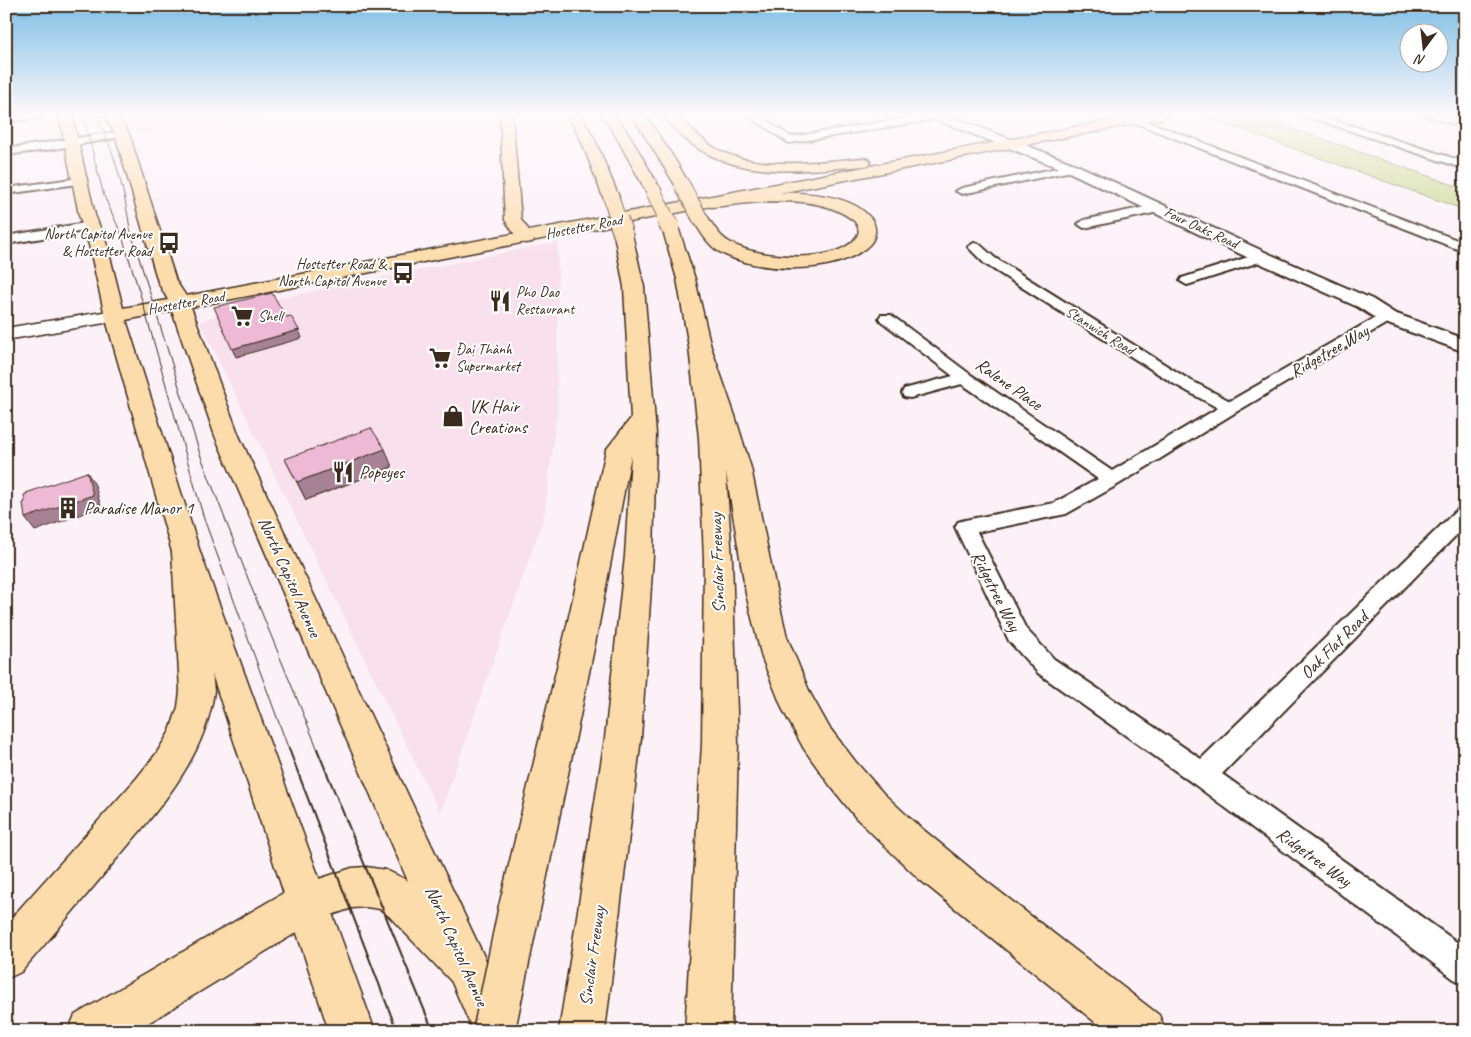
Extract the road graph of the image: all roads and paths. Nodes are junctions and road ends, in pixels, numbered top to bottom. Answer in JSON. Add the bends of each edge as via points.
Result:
{"nodes":[{"id":1,"x":76,"y":163,"type":"edge"},
{"id":2,"x":131,"y":163,"type":"edge"},
{"id":3,"x":509,"y":163,"type":"edge"},
{"id":4,"x":597,"y":163,"type":"edge"},
{"id":5,"x":638,"y":163,"type":"edge"},
{"id":6,"x":669,"y":163,"type":"edge"},
{"id":7,"x":766,"y":163,"type":"edge"},
{"id":8,"x":839,"y":163,"type":"edge"},
{"id":9,"x":857,"y":163,"type":"edge"},
{"id":10,"x":910,"y":163,"type":"edge"},
{"id":11,"x":1060,"y":163,"type":"edge"},
{"id":12,"x":1248,"y":163,"type":"edge"},
{"id":13,"x":1072,"y":168,"type":"junction"},
{"id":14,"x":80,"y":181,"type":"junction"},
{"id":15,"x":6,"y":191,"type":"edge"},
{"id":16,"x":962,"y":191,"type":"dead end"},
{"id":17,"x":712,"y":202,"type":"junction"},
{"id":18,"x":1158,"y":208,"type":"junction"},
{"id":19,"x":1084,"y":224,"type":"dead end"},
{"id":20,"x":92,"y":226,"type":"junction"},
{"id":21,"x":522,"y":233,"type":"junction"},
{"id":22,"x":6,"y":240,"type":"edge"},
{"id":23,"x":974,"y":248,"type":"dead end"},
{"id":24,"x":1465,"y":248,"type":"edge"},
{"id":25,"x":1262,"y":257,"type":"junction"},
{"id":26,"x":1187,"y":281,"type":"dead end"},
{"id":27,"x":177,"y":298,"type":"junction"},
{"id":28,"x":114,"y":310,"type":"junction"},
{"id":29,"x":1387,"y":317,"type":"junction"},
{"id":30,"x":886,"y":318,"type":"dead end"},
{"id":31,"x":6,"y":322,"type":"edge"},
{"id":32,"x":6,"y":334,"type":"edge"},
{"id":33,"x":1465,"y":346,"type":"edge"},
{"id":34,"x":700,"y":347,"type":"junction"},
{"id":35,"x":965,"y":378,"type":"junction"},
{"id":36,"x":910,"y":392,"type":"dead end"},
{"id":37,"x":1230,"y":408,"type":"junction"},
{"id":38,"x":643,"y":419,"type":"junction"},
{"id":39,"x":1112,"y":480,"type":"junction"},
{"id":40,"x":1465,"y":514,"type":"edge"},
{"id":41,"x":186,"y":552,"type":"junction"},
{"id":42,"x":1203,"y":775,"type":"junction"},
{"id":43,"x":307,"y":903,"type":"junction"},
{"id":44,"x":6,"y":958,"type":"edge"},
{"id":45,"x":466,"y":966,"type":"junction"},
{"id":46,"x":1465,"y":968,"type":"edge"},
{"id":47,"x":583,"y":1025,"type":"edge"},
{"id":48,"x":91,"y":1031,"type":"edge"},
{"id":49,"x":352,"y":1031,"type":"edge"},
{"id":50,"x":495,"y":1031,"type":"edge"},
{"id":51,"x":708,"y":1031,"type":"edge"},
{"id":52,"x":1143,"y":1031,"type":"edge"}],
"edges":[{"from":1,"to":14,"type":"main road"},
{"from":2,"to":27,"type":"main road","name":"North Capitol Avenue","via":[[167,282]]},
{"from":3,"to":21,"type":"main road","via":[[513,220]]},
{"from":4,"to":38,"type":"main road","name":"Sinclair Freeway","bridge":true,"via":[[624,234],[634,286]]},
{"from":5,"to":34,"type":"main road","name":"Sinclair Freeway","bridge":true,"via":[[670,226],[686,279]]},
{"from":6,"to":17,"type":"main road","bridge":true,"via":[[711,234],[725,248],[736,253],[768,260],[802,262],[835,257],[859,245],[867,233],[861,217],[846,208],[825,202],[781,197]]},
{"from":7,"to":8,"type":"main road","via":[[791,166]]},
{"from":9,"to":21,"type":"main road","name":"Hostetter Road"},
{"from":10,"to":17,"type":"main road","name":"Hostetter Road"},
{"from":11,"to":13,"type":"street","name":"Four Oaks Road"},
{"from":12,"to":24,"type":"street"},
{"from":13,"to":16,"type":"street"},
{"from":13,"to":18,"type":"street","name":"Four Oaks Road"},
{"from":14,"to":15,"type":"street"},
{"from":14,"to":20,"type":"main road"},
{"from":17,"to":21,"type":"main road","name":"Hostetter Road"},
{"from":18,"to":19,"type":"street"},
{"from":18,"to":25,"type":"street","name":"Four Oaks Road"},
{"from":20,"to":22,"type":"street"},
{"from":20,"to":28,"type":"main road"},
{"from":21,"to":27,"type":"main road","name":"Hostetter Road"},
{"from":23,"to":37,"type":"street","name":"Stanwich Road","via":[[1182,382]]},
{"from":25,"to":26,"type":"street"},
{"from":25,"to":29,"type":"street","name":"Four Oaks Road","via":[[1365,303]]},
{"from":27,"to":28,"type":"main road","name":"Hostetter Road"},
{"from":27,"to":45,"type":"main road","name":"North Capitol Avenue","via":[[226,436]]},
{"from":28,"to":31,"type":"main road","name":"Hostetter Road"},
{"from":28,"to":32,"type":"main road","name":"Hostetter Road"},
{"from":28,"to":41,"type":"main road"},
{"from":29,"to":33,"type":"street","name":"Four Oaks Road"},
{"from":29,"to":37,"type":"street","name":"Ridgetree Way"},
{"from":30,"to":35,"type":"street","name":"Ralene Place"},
{"from":34,"to":51,"type":"main road","name":"Sinclair Freeway","via":[[711,438],[718,588],[720,743]]},
{"from":34,"to":52,"type":"main road","via":[[735,451],[769,631],[790,687],[820,743],[870,807],[905,840],[948,878]]},
{"from":35,"to":36,"type":"street"},
{"from":35,"to":39,"type":"street","name":"Ralene Place"},
{"from":37,"to":39,"type":"street","name":"Ridgetree Way"},
{"from":38,"to":47,"type":"main road","name":"Sinclair Freeway","via":[[639,556],[623,738]]},
{"from":38,"to":50,"type":"main road","bridge":true,"via":[[619,450]]},
{"from":39,"to":42,"type":"street","name":"Ridgetree Way","via":[[1058,509],[965,527],[1017,635],[1046,666]]},
{"from":40,"to":42,"type":"street","name":"Oak Flat Road"},
{"from":41,"to":43,"type":"main road"},
{"from":41,"to":44,"type":"main road","via":[[197,691],[196,710],[189,728],[160,778]]},
{"from":42,"to":46,"type":"street","name":"Ridgetree Way"},
{"from":43,"to":45,"type":"main road","via":[[352,888],[386,890],[404,901]]},
{"from":43,"to":48,"type":"main road"},
{"from":43,"to":49,"type":"main road"},
{"from":45,"to":50,"type":"main road","name":"North Capitol Avenue"}]}
